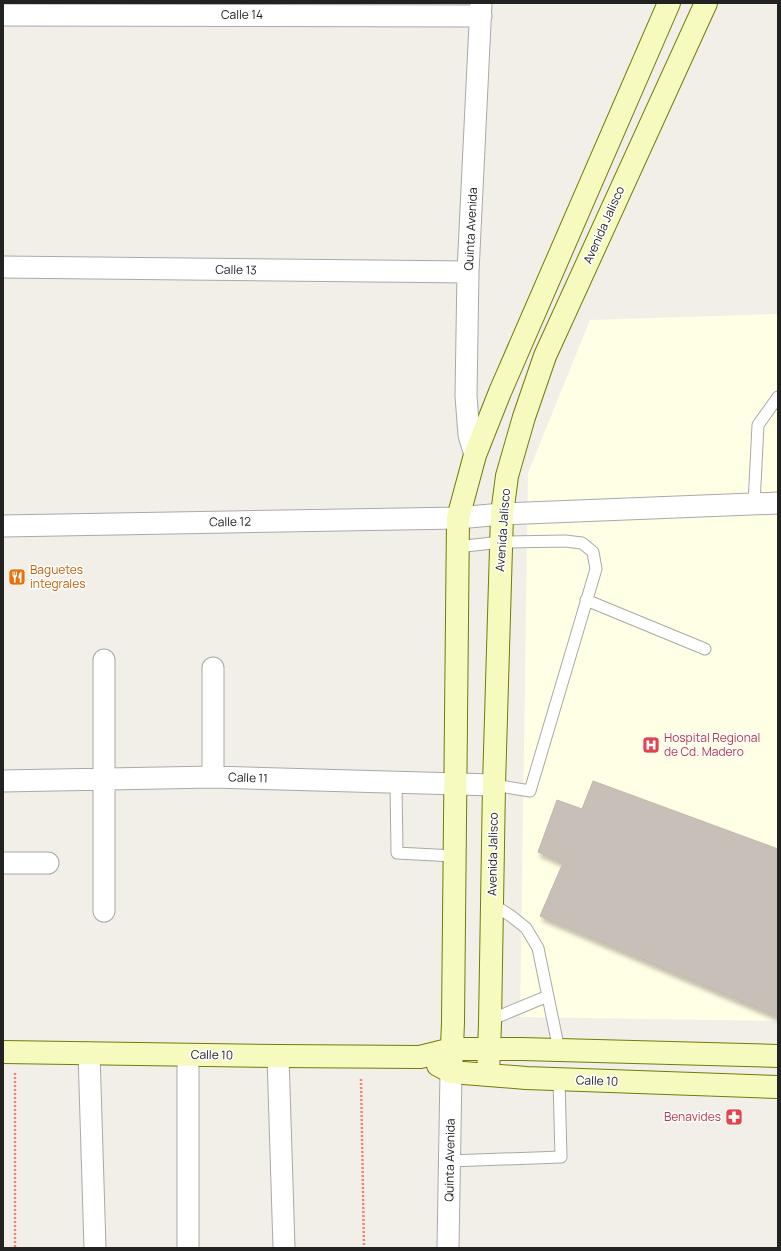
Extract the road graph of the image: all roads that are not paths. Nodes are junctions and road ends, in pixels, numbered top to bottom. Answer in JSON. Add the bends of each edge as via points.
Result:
{"nodes":[{"id":1,"x":669,"y":3,"type":"edge"},
{"id":2,"x":706,"y":3,"type":"edge"},
{"id":3,"x":481,"y":9,"type":"edge"},
{"id":4,"x":3,"y":15,"type":"edge"},
{"id":5,"x":3,"y":267,"type":"edge"},
{"id":6,"x":468,"y":272,"type":"junction"},
{"id":7,"x":778,"y":397,"type":"edge"},
{"id":8,"x":475,"y":455,"type":"junction"},
{"id":9,"x":778,"y":503,"type":"edge"},
{"id":10,"x":754,"y":504,"type":"junction"},
{"id":11,"x":502,"y":514,"type":"junction"},
{"id":12,"x":458,"y":518,"type":"junction"},
{"id":13,"x":3,"y":526,"type":"edge"},
{"id":14,"x":501,"y":542,"type":"junction"},
{"id":15,"x":457,"y":547,"type":"junction"},
{"id":16,"x":586,"y":600,"type":"junction"},
{"id":17,"x":705,"y":649,"type":"dead end"},
{"id":18,"x":104,"y":660,"type":"dead end"},
{"id":19,"x":213,"y":668,"type":"dead end"},
{"id":20,"x":213,"y":777,"type":"junction"},
{"id":21,"x":104,"y":779,"type":"junction"},
{"id":22,"x":3,"y":781,"type":"edge"},
{"id":23,"x":396,"y":782,"type":"junction"},
{"id":24,"x":455,"y":784,"type":"junction"},
{"id":25,"x":494,"y":785,"type":"junction"},
{"id":26,"x":454,"y":856,"type":"junction"},
{"id":27,"x":3,"y":863,"type":"edge"},
{"id":28,"x":48,"y":863,"type":"dead end"},
{"id":29,"x":492,"y":904,"type":"junction"},
{"id":30,"x":104,"y":911,"type":"dead end"},
{"id":31,"x":548,"y":996,"type":"junction"},
{"id":32,"x":490,"y":1020,"type":"junction"},
{"id":33,"x":452,"y":1049,"type":"junction"},
{"id":34,"x":489,"y":1049,"type":"junction"},
{"id":35,"x":559,"y":1050,"type":"junction"},
{"id":36,"x":9,"y":1052,"type":"edge"},
{"id":37,"x":89,"y":1053,"type":"junction"},
{"id":38,"x":188,"y":1055,"type":"junction"},
{"id":39,"x":769,"y":1055,"type":"edge"},
{"id":40,"x":278,"y":1056,"type":"junction"},
{"id":41,"x":420,"y":1057,"type":"junction"},
{"id":42,"x":451,"y":1072,"type":"junction"},
{"id":43,"x":488,"y":1074,"type":"junction"},
{"id":44,"x":560,"y":1079,"type":"junction"},
{"id":45,"x":768,"y":1087,"type":"edge"},
{"id":46,"x":450,"y":1161,"type":"junction"},
{"id":47,"x":95,"y":1248,"type":"edge"},
{"id":48,"x":188,"y":1248,"type":"edge"},
{"id":49,"x":284,"y":1248,"type":"edge"},
{"id":50,"x":448,"y":1248,"type":"edge"}],
"edges":[{"from":1,"to":8,"type":"main road"},
{"from":2,"to":11,"type":"main road","name":"Avenida Jalisco","via":[[544,356],[507,476]]},
{"from":3,"to":4,"type":"street","name":"Calle 14"},
{"from":3,"to":6,"type":"street","name":"Quinta Avenida"},
{"from":5,"to":6,"type":"street","name":"Calle 13"},
{"from":6,"to":8,"type":"street","name":"Quinta Avenida","via":[[466,396],[469,435]]},
{"from":7,"to":10,"type":"lane","via":[[758,426]]},
{"from":8,"to":12,"type":"main road"},
{"from":9,"to":10,"type":"street","name":"Calle 12"},
{"from":10,"to":11,"type":"street","name":"Calle 12"},
{"from":11,"to":12,"type":"street","name":"Calle 12"},
{"from":11,"to":14,"type":"main road","name":"Avenida Jalisco"},
{"from":12,"to":13,"type":"street","name":"Calle 12"},
{"from":12,"to":15,"type":"main road"},
{"from":14,"to":15,"type":"lane"},
{"from":14,"to":16,"type":"lane","via":[[582,543],[593,552],[596,569]]},
{"from":14,"to":25,"type":"main road","name":"Avenida Jalisco"},
{"from":15,"to":24,"type":"main road"},
{"from":16,"to":17,"type":"lane"},
{"from":16,"to":25,"type":"lane","via":[[530,791]]},
{"from":18,"to":21,"type":"street"},
{"from":19,"to":20,"type":"street"},
{"from":20,"to":21,"type":"street","name":"Calle 11"},
{"from":20,"to":23,"type":"street","name":"Calle 11"},
{"from":21,"to":22,"type":"street","name":"Calle 11"},
{"from":21,"to":30,"type":"street"},
{"from":23,"to":24,"type":"street","name":"Calle 11"},
{"from":23,"to":26,"type":"lane","via":[[397,853]]},
{"from":24,"to":25,"type":"street","name":"Calle 11"},
{"from":24,"to":26,"type":"main road"},
{"from":25,"to":29,"type":"main road","name":"Avenida Jalisco"},
{"from":26,"to":33,"type":"main road"},
{"from":27,"to":28,"type":"street"},
{"from":29,"to":31,"type":"lane","via":[[526,928],[538,948]]},
{"from":29,"to":32,"type":"main road","name":"Avenida Jalisco"},
{"from":31,"to":32,"type":"lane"},
{"from":31,"to":35,"type":"lane"},
{"from":32,"to":34,"type":"main road","name":"Avenida Jalisco"},
{"from":33,"to":34,"type":"main road","name":"Calle 10"},
{"from":33,"to":41,"type":"main road","name":"Calle 10"},
{"from":33,"to":42,"type":"main road"},
{"from":34,"to":35,"type":"main road","name":"Calle 10"},
{"from":34,"to":43,"type":"main road","name":"Avenida Jalisco"},
{"from":35,"to":39,"type":"main road","name":"Calle 10"},
{"from":36,"to":37,"type":"main road","name":"Calle 10"},
{"from":37,"to":38,"type":"main road","name":"Calle 10"},
{"from":37,"to":47,"type":"street"},
{"from":38,"to":40,"type":"main road","name":"Calle 10"},
{"from":38,"to":48,"type":"street"},
{"from":39,"to":45,"type":"main road"},
{"from":40,"to":41,"type":"main road","name":"Calle 10"},
{"from":40,"to":49,"type":"street"},
{"from":41,"to":42,"type":"main road","name":"Calle 10"},
{"from":42,"to":43,"type":"main road","name":"Calle 10"},
{"from":42,"to":46,"type":"street","name":"Quinta Avenida"},
{"from":43,"to":44,"type":"main road","name":"Calle 10"},
{"from":44,"to":45,"type":"main road","name":"Calle 10"},
{"from":44,"to":46,"type":"lane","via":[[560,1157]]},
{"from":46,"to":50,"type":"street","name":"Quinta Avenida"}]}
